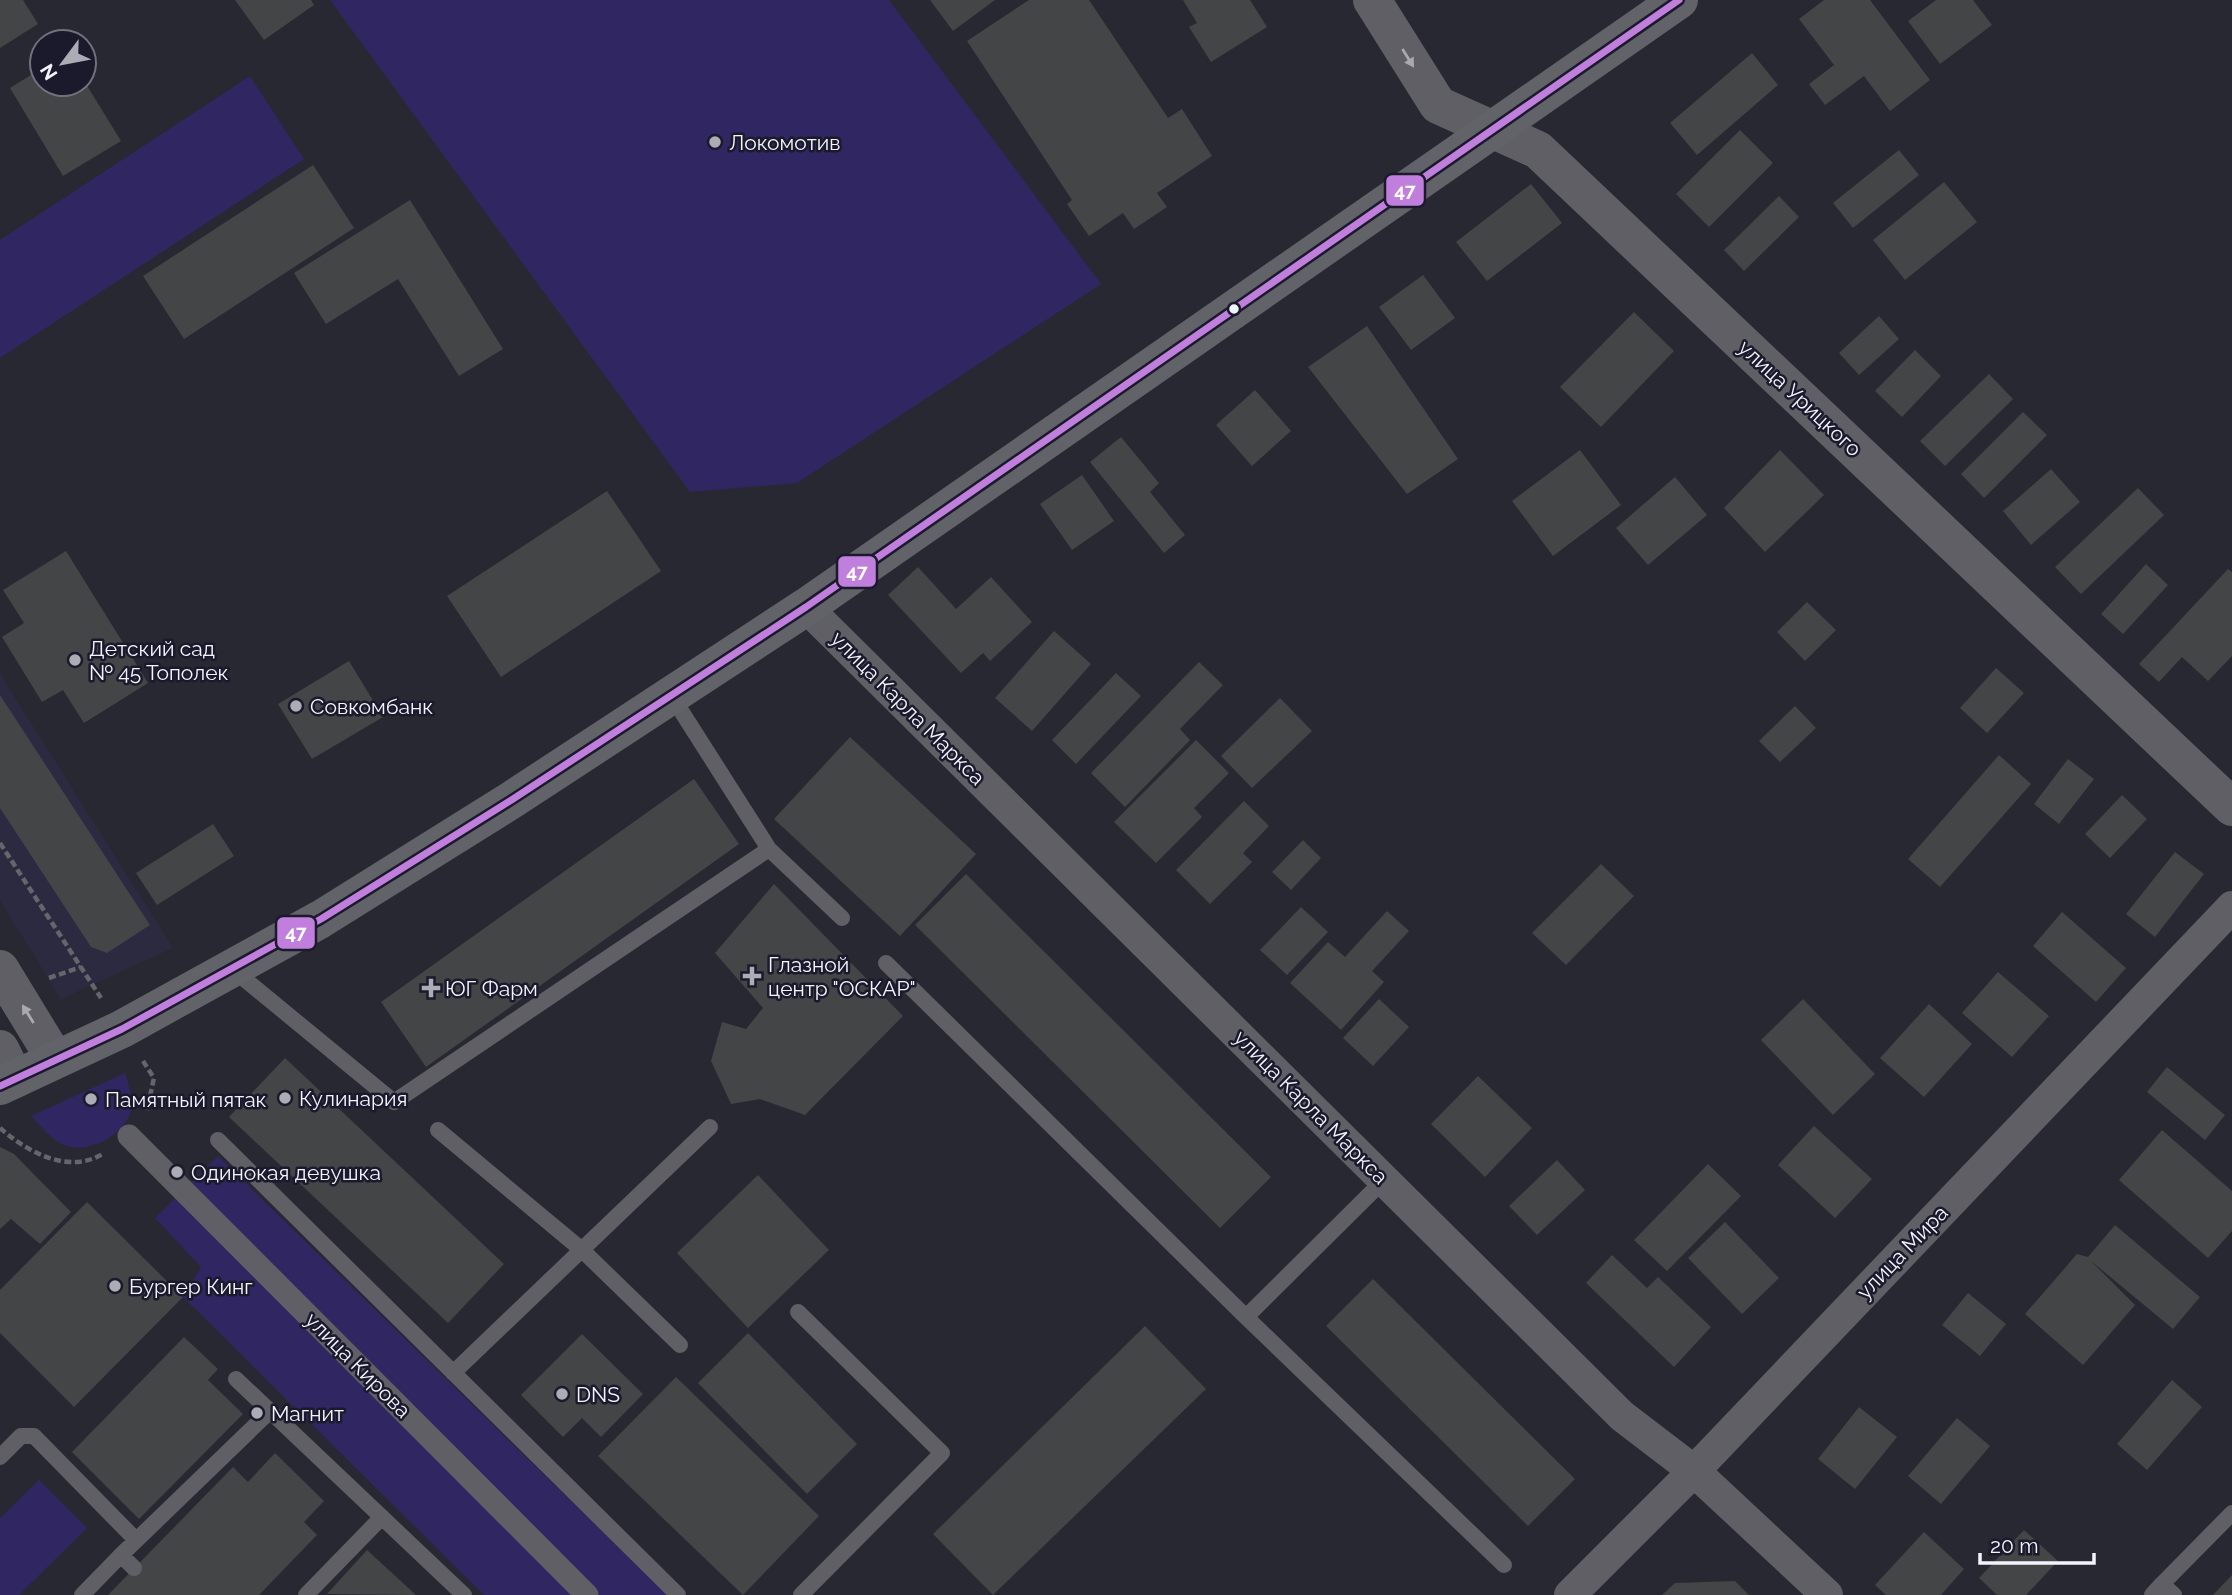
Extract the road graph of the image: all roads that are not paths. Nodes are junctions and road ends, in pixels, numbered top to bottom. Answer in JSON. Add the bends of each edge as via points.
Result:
{"nodes":[{"id":1,"x":1372,"y":0,"type":"edge"},
{"id":2,"x":1679,"y":0,"type":"edge"},
{"id":3,"x":1493,"y":129,"type":"junction"},
{"id":4,"x":806,"y":607,"type":"junction"},
{"id":5,"x":671,"y":695,"type":"junction"},
{"id":6,"x":2232,"y":807,"type":"edge"},
{"id":7,"x":769,"y":849,"type":"junction"},
{"id":8,"x":2232,"y":907,"type":"edge"},
{"id":9,"x":842,"y":918,"type":"dead end"},
{"id":10,"x":886,"y":963,"type":"dead end"},
{"id":11,"x":232,"y":968,"type":"junction"},
{"id":12,"x":0,"y":969,"type":"edge"},
{"id":13,"x":55,"y":1059,"type":"junction"},
{"id":14,"x":5,"y":1071,"type":"edge"},
{"id":15,"x":710,"y":1127,"type":"dead end"},
{"id":16,"x":438,"y":1130,"type":"dead end"},
{"id":17,"x":129,"y":1136,"type":"road end"},
{"id":18,"x":218,"y":1140,"type":"dead end"},
{"id":19,"x":1384,"y":1180,"type":"junction"},
{"id":20,"x":582,"y":1250,"type":"junction"},
{"id":21,"x":798,"y":1312,"type":"dead end"},
{"id":22,"x":1246,"y":1317,"type":"junction"},
{"id":23,"x":680,"y":1345,"type":"dead end"},
{"id":24,"x":453,"y":1373,"type":"junction"},
{"id":25,"x":236,"y":1379,"type":"dead end"},
{"id":26,"x":271,"y":1411,"type":"junction"},
{"id":27,"x":0,"y":1457,"type":"edge"},
{"id":28,"x":1694,"y":1471,"type":"junction"},
{"id":29,"x":2232,"y":1513,"type":"edge"},
{"id":30,"x":382,"y":1517,"type":"junction"},
{"id":31,"x":136,"y":1540,"type":"junction"},
{"id":32,"x":121,"y":1555,"type":"junction"},
{"id":33,"x":1504,"y":1565,"type":"dead end"},
{"id":34,"x":134,"y":1568,"type":"dead end"},
{"id":35,"x":2163,"y":1591,"type":"edge"},
{"id":36,"x":82,"y":1595,"type":"edge"},
{"id":37,"x":306,"y":1595,"type":"edge"},
{"id":38,"x":464,"y":1595,"type":"edge"},
{"id":39,"x":587,"y":1595,"type":"edge"},
{"id":40,"x":678,"y":1595,"type":"edge"},
{"id":41,"x":801,"y":1595,"type":"edge"},
{"id":42,"x":1570,"y":1595,"type":"edge"},
{"id":43,"x":1827,"y":1595,"type":"edge"}],
"edges":[{"from":1,"to":3,"type":"street","name":"улица Урицкого","one_way":true,"via":[[1438,105]]},
{"from":2,"to":3,"type":"main road"},
{"from":3,"to":4,"type":"main road"},
{"from":3,"to":6,"type":"street","name":"улица Урицкого","via":[[1538,149]]},
{"from":4,"to":5,"type":"main road"},
{"from":4,"to":19,"type":"street","name":"улица Карла Маркса"},
{"from":5,"to":7,"type":"lane"},
{"from":5,"to":11,"type":"main road","via":[[321,919]]},
{"from":7,"to":9,"type":"lane"},
{"from":7,"to":11,"type":"lane","via":[[394,1102]]},
{"from":8,"to":28,"type":"street","name":"улица Мира"},
{"from":10,"to":22,"type":"lane"},
{"from":11,"to":13,"type":"main road","via":[[122,1029]]},
{"from":13,"to":12,"type":"street","one_way":true},
{"from":13,"to":14,"type":"main road"},
{"from":15,"to":20,"type":"lane"},
{"from":16,"to":20,"type":"lane"},
{"from":17,"to":39,"type":"street","name":"улица Кирова"},
{"from":18,"to":24,"type":"lane"},
{"from":19,"to":22,"type":"lane"},
{"from":19,"to":28,"type":"street","name":"улица Карла Маркса","via":[[1622,1416]]},
{"from":20,"to":23,"type":"lane"},
{"from":20,"to":24,"type":"lane"},
{"from":21,"to":41,"type":"lane","via":[[942,1453]]},
{"from":22,"to":33,"type":"lane"},
{"from":24,"to":40,"type":"lane"},
{"from":25,"to":26,"type":"lane"},
{"from":26,"to":30,"type":"lane"},
{"from":26,"to":31,"type":"lane"},
{"from":27,"to":31,"type":"lane","via":[[21,1436],[34,1436]]},
{"from":28,"to":42,"type":"street","name":"улица Мира"},
{"from":28,"to":43,"type":"street","name":"улица Карла Маркса"},
{"from":29,"to":35,"type":"lane"},
{"from":30,"to":37,"type":"lane"},
{"from":30,"to":38,"type":"lane"},
{"from":31,"to":32,"type":"lane"},
{"from":32,"to":34,"type":"lane"},
{"from":32,"to":36,"type":"lane"}]}
